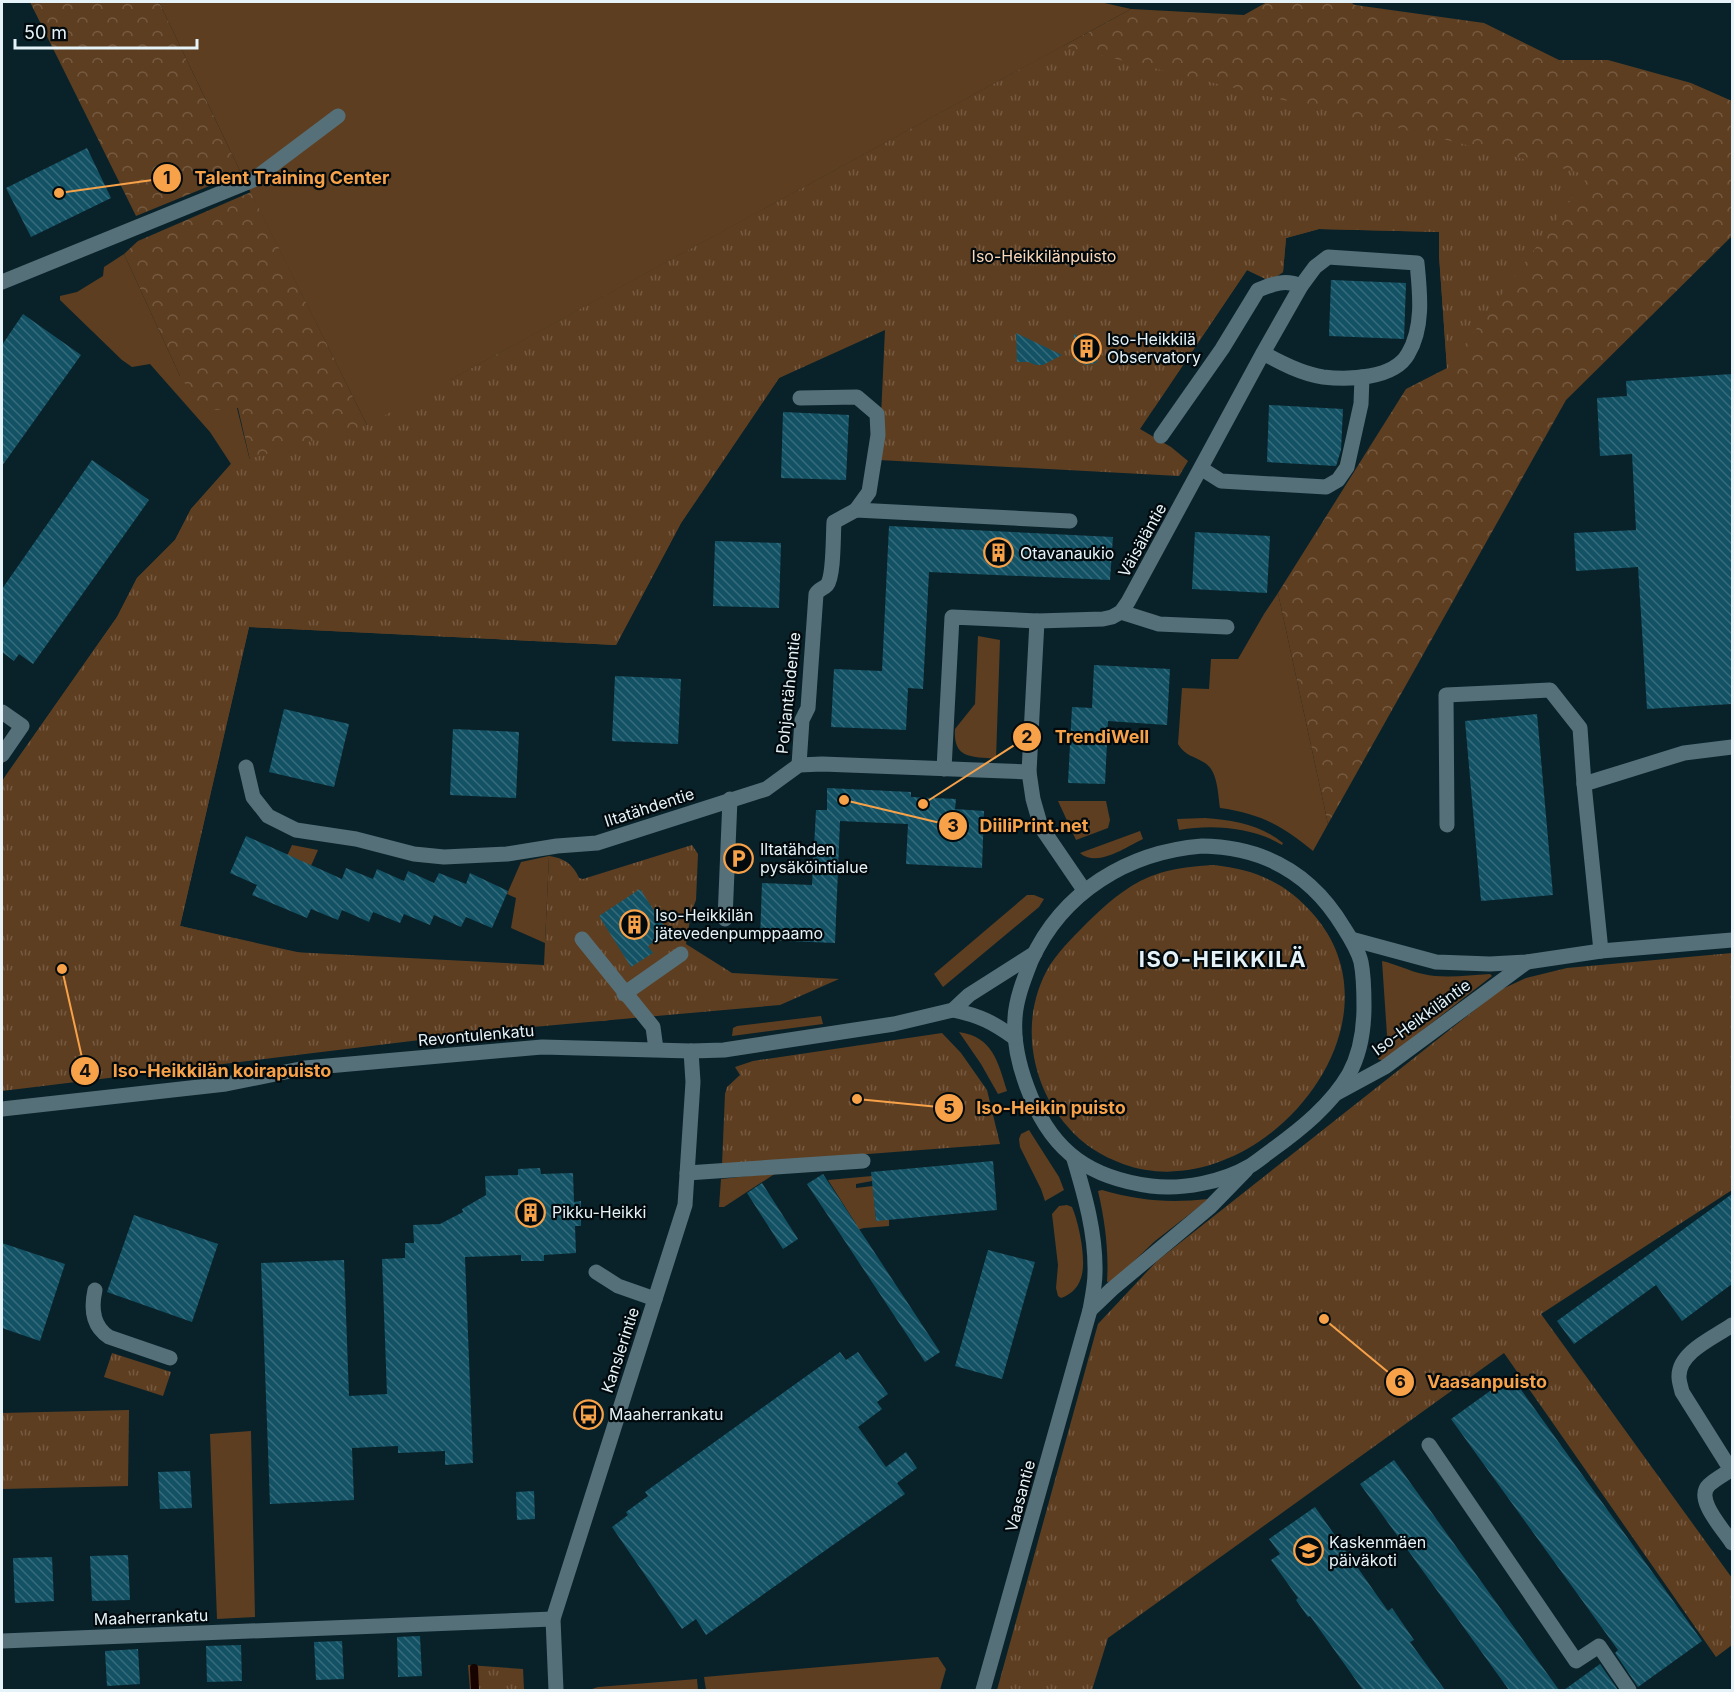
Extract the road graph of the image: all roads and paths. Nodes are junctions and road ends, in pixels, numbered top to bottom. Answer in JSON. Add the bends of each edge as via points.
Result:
{"nodes":[{"id":1,"x":338,"y":116,"type":"dead end"},
{"id":2,"x":2,"y":282,"type":"edge"},
{"id":3,"x":1301,"y":286,"type":"junction"},
{"id":4,"x":1263,"y":353,"type":"junction"},
{"id":5,"x":1362,"y":377,"type":"junction"},
{"id":6,"x":800,"y":398,"type":"dead end"},
{"id":7,"x":1161,"y":436,"type":"dead end"},
{"id":8,"x":1202,"y":469,"type":"junction"},
{"id":9,"x":856,"y":510,"type":"junction"},
{"id":10,"x":1070,"y":521,"type":"dead end"},
{"id":11,"x":1121,"y":612,"type":"junction"},
{"id":12,"x":1037,"y":621,"type":"junction"},
{"id":13,"x":1227,"y":627,"type":"dead end"},
{"id":14,"x":2,"y":712,"type":"edge"},
{"id":15,"x":1732,"y":747,"type":"edge"},
{"id":16,"x":2,"y":755,"type":"edge"},
{"id":17,"x":799,"y":765,"type":"junction"},
{"id":18,"x":246,"y":767,"type":"dead end"},
{"id":19,"x":944,"y":769,"type":"junction"},
{"id":20,"x":1029,"y":772,"type":"junction"},
{"id":21,"x":1584,"y":784,"type":"junction"},
{"id":22,"x":730,"y":799,"type":"junction"},
{"id":23,"x":1447,"y":825,"type":"dead end"},
{"id":24,"x":1084,"y":890,"type":"junction"},
{"id":25,"x":725,"y":919,"type":"dead end"},
{"id":26,"x":582,"y":939,"type":"dead end"},
{"id":27,"x":1351,"y":939,"type":"junction"},
{"id":28,"x":1732,"y":940,"type":"edge"},
{"id":29,"x":1601,"y":951,"type":"junction"},
{"id":30,"x":1035,"y":952,"type":"junction"},
{"id":31,"x":681,"y":954,"type":"dead end"},
{"id":32,"x":1527,"y":962,"type":"junction"},
{"id":33,"x":624,"y":994,"type":"junction"},
{"id":34,"x":953,"y":1010,"type":"junction"},
{"id":35,"x":1015,"y":1038,"type":"junction"},
{"id":36,"x":656,"y":1049,"type":"junction"},
{"id":37,"x":691,"y":1051,"type":"junction"},
{"id":38,"x":1334,"y":1095,"type":"junction"},
{"id":39,"x":2,"y":1109,"type":"edge"},
{"id":40,"x":1074,"y":1159,"type":"junction"},
{"id":41,"x":863,"y":1161,"type":"dead end"},
{"id":42,"x":1249,"y":1167,"type":"junction"},
{"id":43,"x":687,"y":1173,"type":"junction"},
{"id":44,"x":596,"y":1272,"type":"dead end"},
{"id":45,"x":95,"y":1290,"type":"dead end"},
{"id":46,"x":655,"y":1299,"type":"junction"},
{"id":47,"x":1090,"y":1310,"type":"junction"},
{"id":48,"x":1732,"y":1325,"type":"edge"},
{"id":49,"x":170,"y":1358,"type":"dead end"},
{"id":50,"x":1429,"y":1445,"type":"dead end"},
{"id":51,"x":1732,"y":1469,"type":"edge"},
{"id":52,"x":1732,"y":1543,"type":"edge"},
{"id":53,"x":553,"y":1619,"type":"junction"},
{"id":54,"x":2,"y":1641,"type":"edge"},
{"id":55,"x":556,"y":1690,"type":"edge"},
{"id":56,"x":983,"y":1690,"type":"edge"},
{"id":57,"x":1629,"y":1690,"type":"edge"}],
"edges":[{"from":1,"to":2,"type":"street","via":[[253,180]]},
{"from":3,"to":4,"type":"street","name":"Väisäläntie"},
{"from":3,"to":5,"type":"street","via":[[1328,257],[1417,263],[1419,325],[1408,356],[1389,372]]},
{"from":3,"to":7,"type":"street","via":[[1285,282],[1258,290]]},
{"from":4,"to":5,"type":"street","via":[[1283,365],[1322,377]]},
{"from":4,"to":8,"type":"street","name":"Väisäläntie"},
{"from":5,"to":8,"type":"street","via":[[1361,404],[1347,467],[1338,480],[1326,487],[1221,481]]},
{"from":6,"to":9,"type":"street","via":[[857,397],[877,414],[878,435],[869,492]]},
{"from":8,"to":11,"type":"street","name":"Väisäläntie"},
{"from":9,"to":10,"type":"street"},
{"from":9,"to":17,"type":"street","name":"Pohjantähdentie","via":[[834,522],[830,576],[827,585],[816,594],[808,708],[802,720]]},
{"from":11,"to":12,"type":"street","via":[[1103,619]]},
{"from":11,"to":13,"type":"street","via":[[1159,624]]},
{"from":12,"to":19,"type":"street","via":[[952,617]]},
{"from":12,"to":20,"type":"street"},
{"from":14,"to":16,"type":"street","via":[[22,726]]},
{"from":15,"to":21,"type":"street","via":[[1684,753]]},
{"from":17,"to":19,"type":"street"},
{"from":17,"to":22,"type":"street","name":"Iltatähdentie","via":[[766,789]]},
{"from":18,"to":22,"type":"street","name":"Iltatähdentie","via":[[253,797],[268,816],[296,830],[444,857],[597,843]]},
{"from":19,"to":20,"type":"street"},
{"from":20,"to":24,"type":"street","via":[[1041,827]]},
{"from":21,"to":23,"type":"street","via":[[1580,728],[1550,690],[1446,695]]},
{"from":21,"to":29,"type":"street"},
{"from":22,"to":25,"type":"street"},
{"from":24,"to":27,"type":"street","via":[[1138,859],[1166,851],[1202,846],[1235,848],[1276,861],[1298,876],[1328,905]]},
{"from":24,"to":30,"type":"street","via":[[1053,923]]},
{"from":26,"to":33,"type":"street"},
{"from":27,"to":32,"type":"street","name":"Iso-Heikkiläntie","via":[[1436,962]]},
{"from":27,"to":38,"type":"street","via":[[1361,960],[1364,1012],[1349,1073]]},
{"from":28,"to":29,"type":"street","name":"Iso-Heikkiläntie"},
{"from":29,"to":32,"type":"street","name":"Iso-Heikkiläntie"},
{"from":30,"to":34,"type":"street","name":"Revontulenkatu","via":[[969,995]]},
{"from":30,"to":35,"type":"street","via":[[1018,1002]]},
{"from":31,"to":33,"type":"street"},
{"from":32,"to":38,"type":"street","name":"Iso-Heikkiläntie","via":[[1385,1066]]},
{"from":33,"to":36,"type":"street","via":[[653,1027]]},
{"from":34,"to":35,"type":"street","name":"Revontulenkatu","via":[[977,1015]]},
{"from":34,"to":37,"type":"street","name":"Revontulenkatu","via":[[883,1026],[724,1050]]},
{"from":35,"to":40,"type":"street","via":[[1023,1075],[1043,1123]]},
{"from":36,"to":37,"type":"street","name":"Revontulenkatu"},
{"from":36,"to":39,"type":"street","name":"Revontulenkatu","via":[[542,1047],[304,1068],[226,1084]]},
{"from":37,"to":43,"type":"street","name":"Kanslerintie","via":[[693,1082]]},
{"from":38,"to":42,"type":"street","via":[[1298,1131]]},
{"from":40,"to":42,"type":"street","via":[[1109,1175],[1152,1186],[1196,1184]]},
{"from":40,"to":47,"type":"street","name":"Vaasantie","via":[[1094,1244]]},
{"from":41,"to":43,"type":"street"},
{"from":42,"to":47,"type":"street","name":"Vaasantie","via":[[1210,1207]]},
{"from":43,"to":46,"type":"street","name":"Kanslerintie","via":[[685,1205]]},
{"from":44,"to":46,"type":"street","via":[[618,1286]]},
{"from":45,"to":49,"type":"street","via":[[93,1316],[100,1332]]},
{"from":46,"to":53,"type":"street","name":"Kanslerintie"},
{"from":47,"to":56,"type":"street","name":"Vaasantie"},
{"from":48,"to":51,"type":"street","via":[[1690,1353],[1681,1365],[1679,1377],[1682,1392]]},
{"from":50,"to":57,"type":"street","via":[[1576,1661],[1599,1646]]},
{"from":51,"to":52,"type":"street","via":[[1703,1493],[1705,1504]]},
{"from":53,"to":54,"type":"street","name":"Maaherrankatu"},
{"from":53,"to":55,"type":"street","name":"Kanslerintie"}]}
